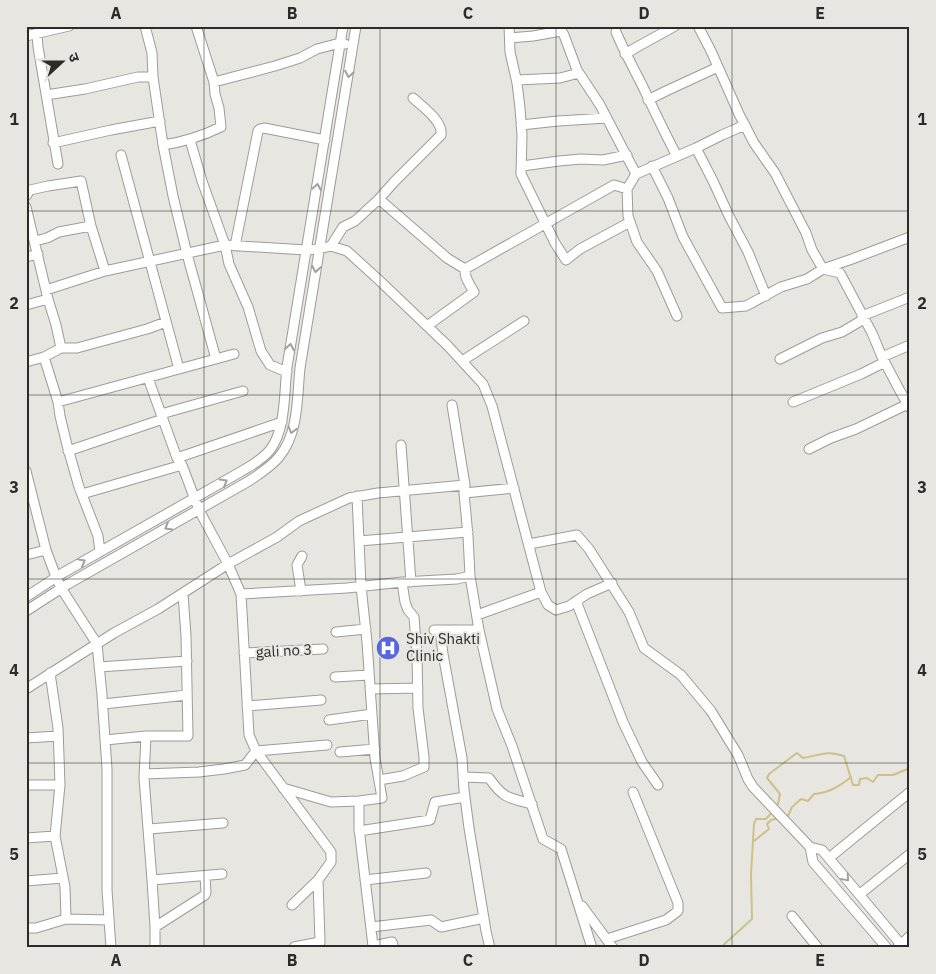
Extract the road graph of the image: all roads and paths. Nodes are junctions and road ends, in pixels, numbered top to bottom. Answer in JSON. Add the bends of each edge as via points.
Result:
{"nodes":[{"id":1,"x":145,"y":26,"type":"edge"},
{"id":2,"x":196,"y":26,"type":"edge"},
{"id":3,"x":343,"y":26,"type":"edge"},
{"id":4,"x":356,"y":26,"type":"edge"},
{"id":5,"x":509,"y":26,"type":"edge"},
{"id":6,"x":675,"y":26,"type":"edge"},
{"id":7,"x":698,"y":26,"type":"edge"},
{"id":8,"x":66,"y":27,"type":"edge"},
{"id":9,"x":560,"y":28,"type":"edge"},
{"id":10,"x":616,"y":32,"type":"dead end"},
{"id":11,"x":37,"y":34,"type":"junction"},
{"id":12,"x":26,"y":36,"type":"edge"},
{"id":13,"x":510,"y":38,"type":"junction"},
{"id":14,"x":340,"y":43,"type":"junction"},
{"id":15,"x":353,"y":45,"type":"junction"},
{"id":16,"x":625,"y":54,"type":"junction"},
{"id":17,"x":718,"y":67,"type":"junction"},
{"id":18,"x":579,"y":73,"type":"junction"},
{"id":19,"x":153,"y":77,"type":"junction"},
{"id":20,"x":517,"y":80,"type":"junction"},
{"id":21,"x":214,"y":82,"type":"junction"},
{"id":22,"x":46,"y":95,"type":"junction"},
{"id":23,"x":413,"y":98,"type":"dead end"},
{"id":24,"x":648,"y":100,"type":"junction"},
{"id":25,"x":608,"y":118,"type":"junction"},
{"id":26,"x":160,"y":120,"type":"junction"},
{"id":27,"x":521,"y":125,"type":"junction"},
{"id":28,"x":745,"y":125,"type":"junction"},
{"id":29,"x":190,"y":140,"type":"junction"},
{"id":30,"x":325,"y":140,"type":"junction"},
{"id":31,"x":53,"y":143,"type":"junction"},
{"id":32,"x":163,"y":145,"type":"junction"},
{"id":33,"x":696,"y":148,"type":"junction"},
{"id":34,"x":121,"y":155,"type":"dead end"},
{"id":35,"x":627,"y":155,"type":"junction"},
{"id":36,"x":677,"y":156,"type":"junction"},
{"id":37,"x":58,"y":164,"type":"dead end"},
{"id":38,"x":522,"y":166,"type":"junction"},
{"id":39,"x":652,"y":166,"type":"junction"},
{"id":40,"x":636,"y":174,"type":"junction"},
{"id":41,"x":627,"y":190,"type":"junction"},
{"id":42,"x":26,"y":196,"type":"edge"},
{"id":43,"x":380,"y":199,"type":"junction"},
{"id":44,"x":26,"y":207,"type":"edge"},
{"id":45,"x":630,"y":222,"type":"junction"},
{"id":46,"x":545,"y":224,"type":"junction"},
{"id":47,"x":91,"y":226,"type":"junction"},
{"id":48,"x":910,"y":237,"type":"edge"},
{"id":49,"x":35,"y":241,"type":"junction"},
{"id":50,"x":225,"y":245,"type":"junction"},
{"id":51,"x":236,"y":246,"type":"junction"},
{"id":52,"x":331,"y":246,"type":"junction"},
{"id":53,"x":319,"y":249,"type":"junction"},
{"id":54,"x":306,"y":250,"type":"junction"},
{"id":55,"x":38,"y":254,"type":"junction"},
{"id":56,"x":186,"y":254,"type":"junction"},
{"id":57,"x":26,"y":257,"type":"edge"},
{"id":58,"x":150,"y":262,"type":"junction"},
{"id":59,"x":823,"y":269,"type":"junction"},
{"id":60,"x":464,"y":270,"type":"junction"},
{"id":61,"x":105,"y":271,"type":"junction"},
{"id":62,"x":47,"y":295,"type":"junction"},
{"id":63,"x":766,"y":296,"type":"junction"},
{"id":64,"x":910,"y":297,"type":"edge"},
{"id":65,"x":26,"y":305,"type":"edge"},
{"id":66,"x":677,"y":316,"type":"dead end"},
{"id":67,"x":863,"y":317,"type":"junction"},
{"id":68,"x":166,"y":322,"type":"junction"},
{"id":69,"x":524,"y":322,"type":"dead end"},
{"id":70,"x":427,"y":326,"type":"junction"},
{"id":71,"x":910,"y":345,"type":"edge"},
{"id":72,"x":61,"y":348,"type":"junction"},
{"id":73,"x":234,"y":354,"type":"dead end"},
{"id":74,"x":44,"y":356,"type":"junction"},
{"id":75,"x":216,"y":359,"type":"junction"},
{"id":76,"x":780,"y":359,"type":"dead end"},
{"id":77,"x":884,"y":359,"type":"junction"},
{"id":78,"x":462,"y":361,"type":"junction"},
{"id":79,"x":26,"y":362,"type":"edge"},
{"id":80,"x":179,"y":369,"type":"junction"},
{"id":81,"x":287,"y":372,"type":"junction"},
{"id":82,"x":148,"y":378,"type":"junction"},
{"id":83,"x":243,"y":391,"type":"dead end"},
{"id":84,"x":58,"y":402,"type":"junction"},
{"id":85,"x":793,"y":402,"type":"dead end"},
{"id":86,"x":452,"y":405,"type":"dead end"},
{"id":87,"x":909,"y":405,"type":"edge"},
{"id":88,"x":162,"y":417,"type":"junction"},
{"id":89,"x":282,"y":422,"type":"junction"},
{"id":90,"x":401,"y":445,"type":"dead end"},
{"id":91,"x":809,"y":449,"type":"dead end"},
{"id":92,"x":68,"y":450,"type":"junction"},
{"id":93,"x":179,"y":462,"type":"junction"},
{"id":94,"x":26,"y":471,"type":"edge"},
{"id":95,"x":514,"y":488,"type":"junction"},
{"id":96,"x":465,"y":489,"type":"junction"},
{"id":97,"x":405,"y":490,"type":"junction"},
{"id":98,"x":82,"y":494,"type":"junction"},
{"id":99,"x":357,"y":496,"type":"junction"},
{"id":100,"x":194,"y":499,"type":"junction"},
{"id":101,"x":31,"y":508,"type":"edge"},
{"id":102,"x":199,"y":510,"type":"junction"},
{"id":103,"x":468,"y":532,"type":"junction"},
{"id":104,"x":408,"y":537,"type":"junction"},
{"id":105,"x":359,"y":541,"type":"junction"},
{"id":106,"x":529,"y":544,"type":"junction"},
{"id":107,"x":46,"y":550,"type":"junction"},
{"id":108,"x":100,"y":552,"type":"junction"},
{"id":109,"x":26,"y":555,"type":"edge"},
{"id":110,"x":302,"y":556,"type":"dead end"},
{"id":111,"x":228,"y":564,"type":"junction"},
{"id":112,"x":470,"y":576,"type":"junction"},
{"id":113,"x":56,"y":577,"type":"junction"},
{"id":114,"x":406,"y":582,"type":"junction"},
{"id":115,"x":612,"y":583,"type":"junction"},
{"id":116,"x":362,"y":586,"type":"junction"},
{"id":117,"x":61,"y":588,"type":"junction"},
{"id":118,"x":301,"y":591,"type":"junction"},
{"id":119,"x":541,"y":592,"type":"junction"},
{"id":120,"x":183,"y":594,"type":"junction"},
{"id":121,"x":241,"y":594,"type":"junction"},
{"id":122,"x":26,"y":597,"type":"edge"},
{"id":123,"x":576,"y":601,"type":"junction"},
{"id":124,"x":26,"y":611,"type":"edge"},
{"id":125,"x":477,"y":615,"type":"junction"},
{"id":126,"x":366,"y":629,"type":"junction"},
{"id":127,"x":479,"y":630,"type":"junction"},
{"id":128,"x":336,"y":632,"type":"dead end"},
{"id":129,"x":97,"y":644,"type":"junction"},
{"id":130,"x":323,"y":649,"type":"dead end"},
{"id":131,"x":244,"y":653,"type":"junction"},
{"id":132,"x":187,"y":661,"type":"junction"},
{"id":133,"x":99,"y":667,"type":"junction"},
{"id":134,"x":50,"y":673,"type":"junction"},
{"id":135,"x":369,"y":675,"type":"junction"},
{"id":136,"x":335,"y":677,"type":"dead end"},
{"id":137,"x":418,"y":688,"type":"junction"},
{"id":138,"x":26,"y":689,"type":"edge"},
{"id":139,"x":370,"y":689,"type":"junction"},
{"id":140,"x":187,"y":695,"type":"junction"},
{"id":141,"x":321,"y":700,"type":"dead end"},
{"id":142,"x":103,"y":704,"type":"junction"},
{"id":143,"x":247,"y":706,"type":"junction"},
{"id":144,"x":372,"y":714,"type":"junction"},
{"id":145,"x":329,"y":720,"type":"dead end"},
{"id":146,"x":58,"y":736,"type":"junction"},
{"id":147,"x":146,"y":736,"type":"junction"},
{"id":148,"x":26,"y":738,"type":"edge"},
{"id":149,"x":105,"y":740,"type":"junction"},
{"id":150,"x":327,"y":745,"type":"dead end"},
{"id":151,"x":375,"y":749,"type":"junction"},
{"id":152,"x":256,"y":752,"type":"junction"},
{"id":153,"x":340,"y":752,"type":"dead end"},
{"id":154,"x":144,"y":774,"type":"junction"},
{"id":155,"x":463,"y":777,"type":"junction"},
{"id":156,"x":379,"y":780,"type":"junction"},
{"id":157,"x":26,"y":785,"type":"edge"},
{"id":158,"x":60,"y":785,"type":"junction"},
{"id":159,"x":658,"y":785,"type":"dead end"},
{"id":160,"x":283,"y":788,"type":"junction"},
{"id":161,"x":633,"y":792,"type":"dead end"},
{"id":162,"x":910,"y":792,"type":"edge"},
{"id":163,"x":465,"y":797,"type":"junction"},
{"id":164,"x":359,"y":801,"type":"junction"},
{"id":165,"x":532,"y":804,"type":"junction"},
{"id":166,"x":223,"y":823,"type":"dead end"},
{"id":167,"x":148,"y":829,"type":"junction"},
{"id":168,"x":360,"y":831,"type":"junction"},
{"id":169,"x":55,"y":836,"type":"junction"},
{"id":170,"x":26,"y":838,"type":"edge"},
{"id":171,"x":809,"y":846,"type":"junction"},
{"id":172,"x":910,"y":854,"type":"edge"},
{"id":173,"x":829,"y":858,"type":"junction"},
{"id":174,"x":426,"y":873,"type":"dead end"},
{"id":175,"x":222,"y":874,"type":"dead end"},
{"id":176,"x":205,"y":876,"type":"junction"},
{"id":177,"x":63,"y":878,"type":"junction"},
{"id":178,"x":26,"y":880,"type":"edge"},
{"id":179,"x":152,"y":880,"type":"junction"},
{"id":180,"x":318,"y":880,"type":"junction"},
{"id":181,"x":365,"y":880,"type":"junction"},
{"id":182,"x":860,"y":894,"type":"junction"},
{"id":183,"x":577,"y":900,"type":"junction"},
{"id":184,"x":292,"y":905,"type":"dead end"},
{"id":185,"x":792,"y":916,"type":"dead end"},
{"id":186,"x":484,"y":918,"type":"junction"},
{"id":187,"x":66,"y":919,"type":"junction"},
{"id":188,"x":109,"y":920,"type":"junction"},
{"id":189,"x":155,"y":927,"type":"junction"},
{"id":190,"x":371,"y":927,"type":"junction"},
{"id":191,"x":26,"y":928,"type":"edge"},
{"id":192,"x":910,"y":936,"type":"edge"},
{"id":193,"x":607,"y":939,"type":"junction"},
{"id":194,"x":323,"y":945,"type":"edge"},
{"id":195,"x":901,"y":946,"type":"edge"},
{"id":196,"x":294,"y":947,"type":"edge"},
{"id":197,"x":369,"y":947,"type":"edge"},
{"id":198,"x":111,"y":948,"type":"edge"},
{"id":199,"x":155,"y":948,"type":"edge"},
{"id":200,"x":394,"y":948,"type":"edge"},
{"id":201,"x":490,"y":948,"type":"edge"},
{"id":202,"x":592,"y":948,"type":"edge"},
{"id":203,"x":613,"y":948,"type":"edge"},
{"id":204,"x":818,"y":948,"type":"edge"},
{"id":205,"x":887,"y":948,"type":"edge"}],
"edges":[{"from":1,"to":19,"type":"street","via":[[152,53]]},
{"from":2,"to":21,"type":"street"},
{"from":3,"to":14,"type":"street"},
{"from":4,"to":15,"type":"street"},
{"from":5,"to":13,"type":"street"},
{"from":6,"to":16,"type":"street"},
{"from":7,"to":17,"type":"street"},
{"from":8,"to":11,"type":"street"},
{"from":9,"to":13,"type":"street"},
{"from":9,"to":18,"type":"street"},
{"from":10,"to":16,"type":"street"},
{"from":11,"to":12,"type":"street"},
{"from":11,"to":22,"type":"street"},
{"from":13,"to":20,"type":"street"},
{"from":14,"to":15,"type":"street"},
{"from":14,"to":21,"type":"street","via":[[275,66]]},
{"from":14,"to":30,"type":"street"},
{"from":15,"to":53,"type":"street","one_way":true},
{"from":16,"to":24,"type":"street"},
{"from":17,"to":24,"type":"street"},
{"from":17,"to":28,"type":"street"},
{"from":18,"to":20,"type":"street","via":[[560,78]]},
{"from":18,"to":25,"type":"street"},
{"from":19,"to":22,"type":"street"},
{"from":19,"to":26,"type":"street"},
{"from":20,"to":27,"type":"street"},
{"from":21,"to":29,"type":"street","via":[[221,127]]},
{"from":22,"to":31,"type":"street"},
{"from":23,"to":43,"type":"street","via":[[440,123],[441,135]]},
{"from":24,"to":36,"type":"street"},
{"from":25,"to":27,"type":"street"},
{"from":25,"to":35,"type":"street"},
{"from":26,"to":31,"type":"street"},
{"from":26,"to":32,"type":"street"},
{"from":27,"to":38,"type":"street"},
{"from":28,"to":33,"type":"street"},
{"from":28,"to":59,"type":"street","via":[[775,173]]},
{"from":29,"to":32,"type":"street"},
{"from":29,"to":50,"type":"street"},
{"from":30,"to":51,"type":"street","via":[[264,128],[258,131]]},
{"from":54,"to":30,"type":"street","one_way":true},
{"from":31,"to":37,"type":"street"},
{"from":32,"to":56,"type":"street"},
{"from":33,"to":36,"type":"street"},
{"from":33,"to":63,"type":"street","via":[[748,252]]},
{"from":34,"to":58,"type":"street"},
{"from":35,"to":38,"type":"street"},
{"from":35,"to":40,"type":"street"},
{"from":36,"to":39,"type":"street"},
{"from":38,"to":46,"type":"street","via":[[521,174]]},
{"from":39,"to":40,"type":"street"},
{"from":39,"to":63,"type":"street","via":[[683,237],[722,308],[746,306]]},
{"from":40,"to":41,"type":"street"},
{"from":41,"to":45,"type":"street"},
{"from":41,"to":46,"type":"street","via":[[614,185]]},
{"from":42,"to":47,"type":"street","via":[[30,190],[81,181]]},
{"from":43,"to":52,"type":"street","via":[[343,227]]},
{"from":43,"to":60,"type":"street"},
{"from":44,"to":49,"type":"street"},
{"from":45,"to":46,"type":"street","via":[[566,260]]},
{"from":45,"to":66,"type":"street","via":[[637,242],[657,271]]},
{"from":46,"to":60,"type":"street"},
{"from":47,"to":49,"type":"street"},
{"from":47,"to":61,"type":"street"},
{"from":48,"to":59,"type":"street"},
{"from":49,"to":55,"type":"street"},
{"from":50,"to":51,"type":"street"},
{"from":50,"to":56,"type":"street"},
{"from":50,"to":81,"type":"street","via":[[261,351],[270,364]]},
{"from":51,"to":54,"type":"street"},
{"from":52,"to":53,"type":"street"},
{"from":52,"to":70,"type":"street","via":[[348,251]]},
{"from":53,"to":54,"type":"street"},
{"from":53,"to":102,"type":"street","one_way":true,"via":[[294,424],[288,444],[266,470]]},
{"from":81,"to":54,"type":"street","one_way":true},
{"from":55,"to":57,"type":"street"},
{"from":55,"to":62,"type":"street"},
{"from":56,"to":58,"type":"street"},
{"from":56,"to":75,"type":"street"},
{"from":58,"to":61,"type":"street"},
{"from":58,"to":68,"type":"street"},
{"from":59,"to":63,"type":"street"},
{"from":59,"to":67,"type":"street","via":[[840,273]]},
{"from":60,"to":70,"type":"street","via":[[474,292]]},
{"from":61,"to":62,"type":"street"},
{"from":62,"to":65,"type":"street"},
{"from":62,"to":72,"type":"street"},
{"from":64,"to":67,"type":"street"},
{"from":67,"to":76,"type":"street","via":[[842,332]]},
{"from":67,"to":77,"type":"street"},
{"from":68,"to":72,"type":"street","via":[[77,348]]},
{"from":68,"to":80,"type":"street"},
{"from":69,"to":78,"type":"street"},
{"from":70,"to":78,"type":"street"},
{"from":71,"to":77,"type":"street"},
{"from":72,"to":74,"type":"street"},
{"from":73,"to":75,"type":"street"},
{"from":74,"to":79,"type":"street"},
{"from":74,"to":84,"type":"street"},
{"from":75,"to":80,"type":"street"},
{"from":77,"to":85,"type":"street","via":[[861,374]]},
{"from":77,"to":87,"type":"street"},
{"from":78,"to":95,"type":"street","via":[[484,384]]},
{"from":80,"to":82,"type":"street"},
{"from":81,"to":89,"type":"street"},
{"from":82,"to":84,"type":"street"},
{"from":82,"to":88,"type":"street"},
{"from":83,"to":88,"type":"street"},
{"from":84,"to":92,"type":"street"},
{"from":86,"to":96,"type":"street"},
{"from":87,"to":91,"type":"street"},
{"from":88,"to":92,"type":"street"},
{"from":88,"to":93,"type":"street"},
{"from":89,"to":93,"type":"street"},
{"from":100,"to":89,"type":"street","one_way":true,"via":[[258,461],[276,440]]},
{"from":90,"to":97,"type":"street"},
{"from":92,"to":98,"type":"street"},
{"from":93,"to":98,"type":"street"},
{"from":93,"to":100,"type":"street"},
{"from":94,"to":101,"type":"street"},
{"from":95,"to":96,"type":"street"},
{"from":95,"to":106,"type":"street"},
{"from":96,"to":97,"type":"street"},
{"from":96,"to":103,"type":"street"},
{"from":97,"to":99,"type":"street"},
{"from":97,"to":104,"type":"street"},
{"from":98,"to":108,"type":"street","via":[[98,536]]},
{"from":99,"to":105,"type":"street"},
{"from":99,"to":111,"type":"street","via":[[299,521]]},
{"from":100,"to":102,"type":"street"},
{"from":100,"to":108,"type":"street"},
{"from":101,"to":107,"type":"street"},
{"from":102,"to":111,"type":"street"},
{"from":102,"to":117,"type":"street","one_way":true},
{"from":103,"to":104,"type":"street"},
{"from":103,"to":112,"type":"street"},
{"from":104,"to":105,"type":"street"},
{"from":104,"to":114,"type":"street"},
{"from":105,"to":116,"type":"street"},
{"from":106,"to":115,"type":"street","via":[[577,534]]},
{"from":106,"to":119,"type":"street"},
{"from":107,"to":109,"type":"street"},
{"from":107,"to":113,"type":"street"},
{"from":113,"to":108,"type":"street","one_way":true},
{"from":110,"to":118,"type":"street","via":[[297,565]]},
{"from":111,"to":120,"type":"street"},
{"from":111,"to":121,"type":"street"},
{"from":112,"to":114,"type":"street"},
{"from":112,"to":125,"type":"street"},
{"from":113,"to":117,"type":"street"},
{"from":113,"to":122,"type":"street"},
{"from":114,"to":116,"type":"street"},
{"from":114,"to":137,"type":"street","via":[[405,602],[414,617]]},
{"from":115,"to":123,"type":"street"},
{"from":115,"to":171,"type":"street","via":[[644,648],[681,675],[711,711],[738,755],[748,779]]},
{"from":116,"to":118,"type":"street"},
{"from":116,"to":126,"type":"street"},
{"from":117,"to":124,"type":"street"},
{"from":117,"to":129,"type":"street"},
{"from":118,"to":121,"type":"street"},
{"from":119,"to":123,"type":"street","via":[[548,605],[556,610]]},
{"from":119,"to":125,"type":"street"},
{"from":120,"to":129,"type":"street"},
{"from":120,"to":132,"type":"street"},
{"from":121,"to":131,"type":"street"},
{"from":123,"to":159,"type":"street","via":[[623,722],[642,762]]},
{"from":125,"to":127,"type":"street"},
{"from":126,"to":128,"type":"street"},
{"from":126,"to":135,"type":"street"},
{"from":127,"to":155,"type":"street","via":[[437,630]]},
{"from":127,"to":165,"type":"street","via":[[497,709]]},
{"from":129,"to":133,"type":"street"},
{"from":129,"to":134,"type":"street"},
{"from":130,"to":131,"type":"street","name":"gali no 3"},
{"from":131,"to":143,"type":"street"},
{"from":132,"to":133,"type":"street"},
{"from":132,"to":140,"type":"street"},
{"from":133,"to":142,"type":"street"},
{"from":134,"to":138,"type":"street"},
{"from":134,"to":146,"type":"street"},
{"from":135,"to":136,"type":"street"},
{"from":135,"to":139,"type":"street"},
{"from":137,"to":139,"type":"street"},
{"from":137,"to":156,"type":"street","via":[[424,767],[403,776]]},
{"from":139,"to":144,"type":"street"},
{"from":140,"to":142,"type":"street"},
{"from":140,"to":147,"type":"street","via":[[188,736]]},
{"from":141,"to":143,"type":"street"},
{"from":142,"to":149,"type":"street"},
{"from":143,"to":152,"type":"street","via":[[249,735]]},
{"from":144,"to":145,"type":"street"},
{"from":144,"to":151,"type":"street"},
{"from":146,"to":148,"type":"street"},
{"from":146,"to":158,"type":"street"},
{"from":147,"to":149,"type":"street"},
{"from":147,"to":154,"type":"street"},
{"from":149,"to":188,"type":"street"},
{"from":150,"to":152,"type":"street"},
{"from":151,"to":153,"type":"street"},
{"from":151,"to":156,"type":"street"},
{"from":152,"to":154,"type":"street","via":[[245,765],[231,768]]},
{"from":152,"to":160,"type":"street"},
{"from":154,"to":167,"type":"street"},
{"from":155,"to":163,"type":"street"},
{"from":155,"to":165,"type":"street","via":[[489,778],[507,797]]},
{"from":156,"to":164,"type":"street","via":[[382,798]]},
{"from":157,"to":158,"type":"street"},
{"from":158,"to":169,"type":"street"},
{"from":160,"to":164,"type":"street","via":[[331,802]]},
{"from":160,"to":180,"type":"street","via":[[331,852],[331,862]]},
{"from":161,"to":193,"type":"street","via":[[678,903],[678,911],[666,920]]},
{"from":162,"to":173,"type":"street"},
{"from":163,"to":168,"type":"street","via":[[434,802],[430,820]]},
{"from":163,"to":186,"type":"street"},
{"from":164,"to":168,"type":"street"},
{"from":165,"to":183,"type":"street","via":[[543,839],[561,849]]},
{"from":166,"to":167,"type":"street"},
{"from":167,"to":179,"type":"street"},
{"from":168,"to":181,"type":"street"},
{"from":169,"to":170,"type":"street"},
{"from":169,"to":177,"type":"street"},
{"from":171,"to":173,"type":"street","via":[[822,850]]},
{"from":171,"to":205,"type":"street","via":[[813,862]]},
{"from":172,"to":182,"type":"street"},
{"from":173,"to":182,"type":"street","one_way":true},
{"from":174,"to":181,"type":"street"},
{"from":175,"to":176,"type":"street"},
{"from":176,"to":179,"type":"street"},
{"from":176,"to":189,"type":"street","via":[[205,894]]},
{"from":177,"to":178,"type":"street"},
{"from":177,"to":187,"type":"street"},
{"from":179,"to":189,"type":"street"},
{"from":180,"to":184,"type":"street"},
{"from":180,"to":194,"type":"street"},
{"from":181,"to":190,"type":"street"},
{"from":182,"to":195,"type":"street"},
{"from":183,"to":193,"type":"street"},
{"from":183,"to":202,"type":"street"},
{"from":185,"to":204,"type":"street"},
{"from":186,"to":190,"type":"street","via":[[441,927],[431,920]]},
{"from":186,"to":201,"type":"street"},
{"from":187,"to":188,"type":"street"},
{"from":187,"to":191,"type":"street"},
{"from":188,"to":198,"type":"street"},
{"from":189,"to":199,"type":"street"},
{"from":190,"to":197,"type":"street"},
{"from":192,"to":195,"type":"street"},
{"from":193,"to":203,"type":"street"},
{"from":194,"to":196,"type":"street"},
{"from":197,"to":200,"type":"street","via":[[392,942]]}]}
